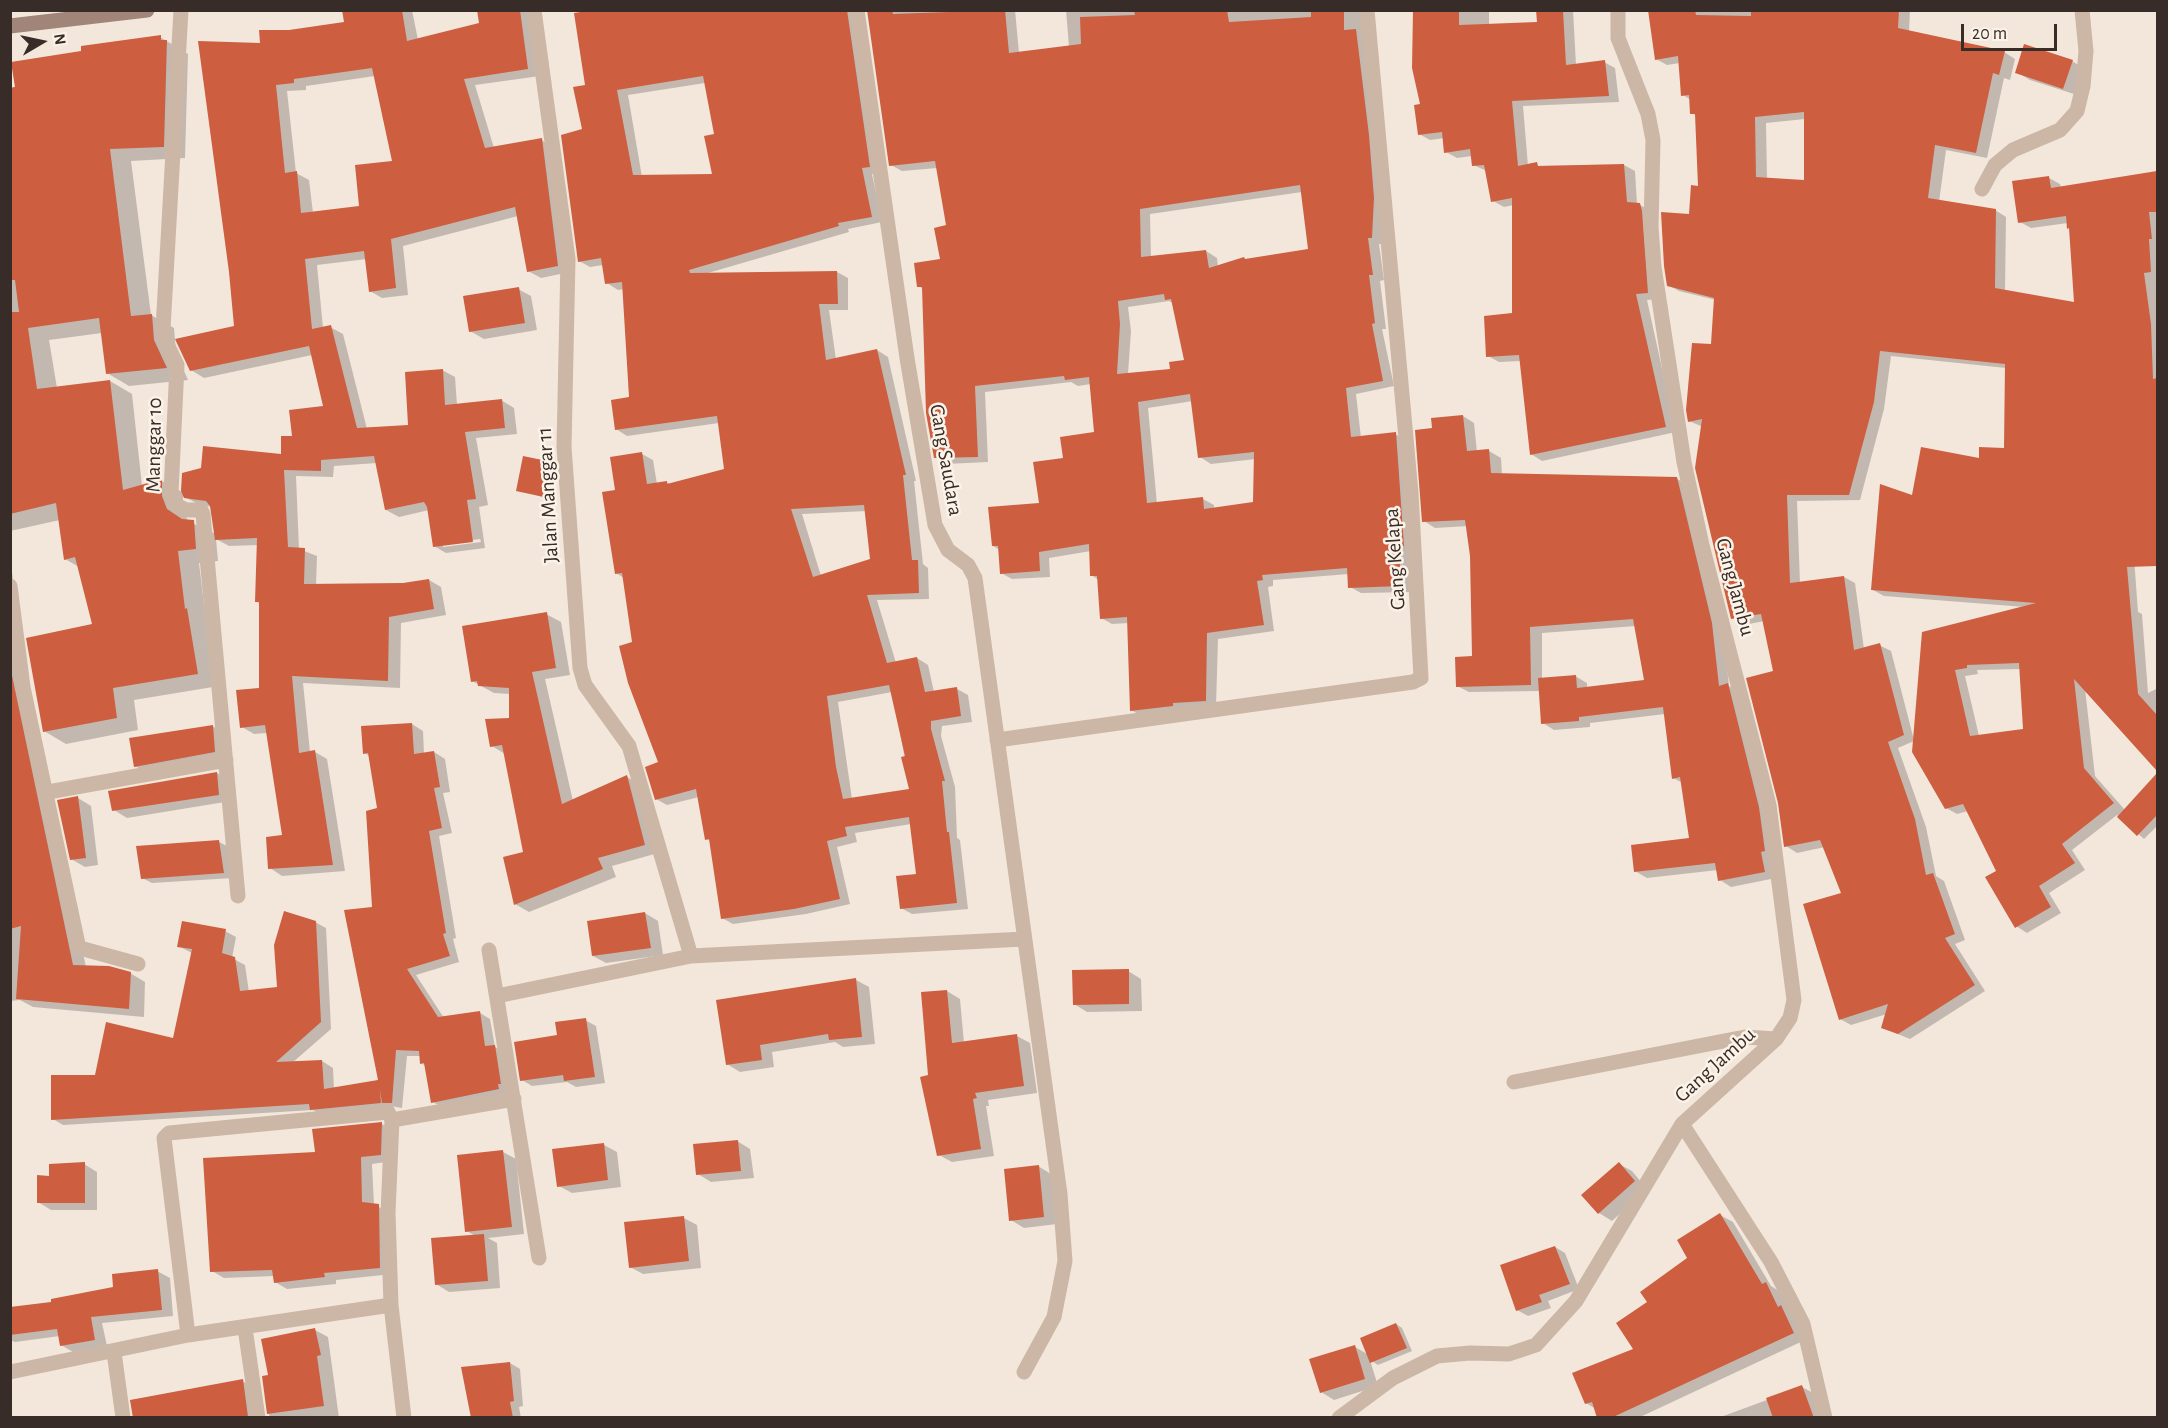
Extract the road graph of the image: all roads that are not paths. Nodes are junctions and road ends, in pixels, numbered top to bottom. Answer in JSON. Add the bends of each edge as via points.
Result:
{"nodes":[{"id":1,"x":147,"y":10,"type":"edge"},
{"id":2,"x":181,"y":10,"type":"edge"},
{"id":3,"x":534,"y":10,"type":"edge"},
{"id":4,"x":857,"y":10,"type":"edge"},
{"id":5,"x":1367,"y":10,"type":"edge"},
{"id":6,"x":1618,"y":10,"type":"edge"},
{"id":7,"x":2082,"y":10,"type":"edge"},
{"id":8,"x":10,"y":27,"type":"edge"},
{"id":9,"x":1982,"y":189,"type":"dead end"},
{"id":10,"x":10,"y":586,"type":"edge"},
{"id":11,"x":997,"y":740,"type":"junction"},
{"id":12,"x":226,"y":760,"type":"junction"},
{"id":13,"x":48,"y":792,"type":"junction"},
{"id":14,"x":238,"y":896,"type":"dead end"},
{"id":15,"x":1024,"y":939,"type":"junction"},
{"id":16,"x":489,"y":950,"type":"dead end"},
{"id":17,"x":691,"y":956,"type":"junction"},
{"id":18,"x":138,"y":964,"type":"dead end"},
{"id":19,"x":497,"y":996,"type":"junction"},
{"id":20,"x":1776,"y":1039,"type":"junction"},
{"id":21,"x":1514,"y":1082,"type":"dead end"},
{"id":22,"x":514,"y":1099,"type":"junction"},
{"id":23,"x":392,"y":1120,"type":"junction"},
{"id":24,"x":1684,"y":1127,"type":"junction"},
{"id":25,"x":539,"y":1258,"type":"dead end"},
{"id":26,"x":391,"y":1305,"type":"junction"},
{"id":27,"x":245,"y":1328,"type":"junction"},
{"id":28,"x":188,"y":1335,"type":"junction"},
{"id":29,"x":114,"y":1352,"type":"junction"},
{"id":30,"x":10,"y":1372,"type":"edge"},
{"id":31,"x":1024,"y":1372,"type":"dead end"},
{"id":32,"x":123,"y":1418,"type":"edge"},
{"id":33,"x":258,"y":1418,"type":"edge"},
{"id":34,"x":404,"y":1418,"type":"edge"},
{"id":35,"x":1339,"y":1418,"type":"edge"},
{"id":36,"x":1825,"y":1418,"type":"edge"}],
"edges":[{"from":1,"to":8,"type":"main road"},
{"from":2,"to":12,"type":"street","name":"Manggar 10","via":[[163,329],[177,365],[171,493],[176,505],[201,510],[203,514]]},
{"from":3,"to":17,"type":"street","name":"Jalan Manggar 11","via":[[568,259],[564,447],[580,668],[585,686],[629,746]]},
{"from":4,"to":11,"type":"street","name":"Gang Saudara","via":[[929,499],[940,540],[973,570]]},
{"from":5,"to":11,"type":"street","name":"Gang Kelapa","via":[[1410,482],[1421,678]]},
{"from":6,"to":20,"type":"street","name":"Gang Jambu","via":[[1618,38],[1648,114],[1653,140],[1654,267],[1684,462],[1769,805],[1794,1000],[1790,1018]]},
{"from":7,"to":9,"type":"street","via":[[2086,51],[2077,111],[2060,130],[2013,150],[1995,165]]},
{"from":10,"to":13,"type":"street","via":[[23,687]]},
{"from":11,"to":15,"type":"street","name":"Gang Saudara"},
{"from":12,"to":13,"type":"street"},
{"from":12,"to":14,"type":"street","name":"Manggar 10"},
{"from":13,"to":18,"type":"street","via":[[80,948]]},
{"from":15,"to":17,"type":"street"},
{"from":15,"to":31,"type":"street","name":"Gang Saudara","via":[[1060,1194],[1065,1261],[1054,1317]]},
{"from":16,"to":19,"type":"street"},
{"from":17,"to":19,"type":"street"},
{"from":19,"to":22,"type":"street"},
{"from":20,"to":21,"type":"street","via":[[1745,1037]]},
{"from":20,"to":24,"type":"street","name":"Gang Jambu"},
{"from":22,"to":23,"type":"street"},
{"from":22,"to":25,"type":"street"},
{"from":23,"to":26,"type":"street","via":[[388,1213]]},
{"from":23,"to":28,"type":"street","via":[[384,1112],[169,1133],[164,1138]]},
{"from":24,"to":35,"type":"street","name":"Gang Jambu","via":[[1576,1301],[1536,1346],[1509,1354],[1437,1356],[1393,1378]]},
{"from":24,"to":36,"type":"street","via":[[1772,1262],[1803,1324]]},
{"from":26,"to":27,"type":"street"},
{"from":26,"to":34,"type":"street"},
{"from":27,"to":28,"type":"street"},
{"from":27,"to":33,"type":"street"},
{"from":28,"to":29,"type":"street"},
{"from":29,"to":30,"type":"street"},
{"from":29,"to":32,"type":"street"}]}
